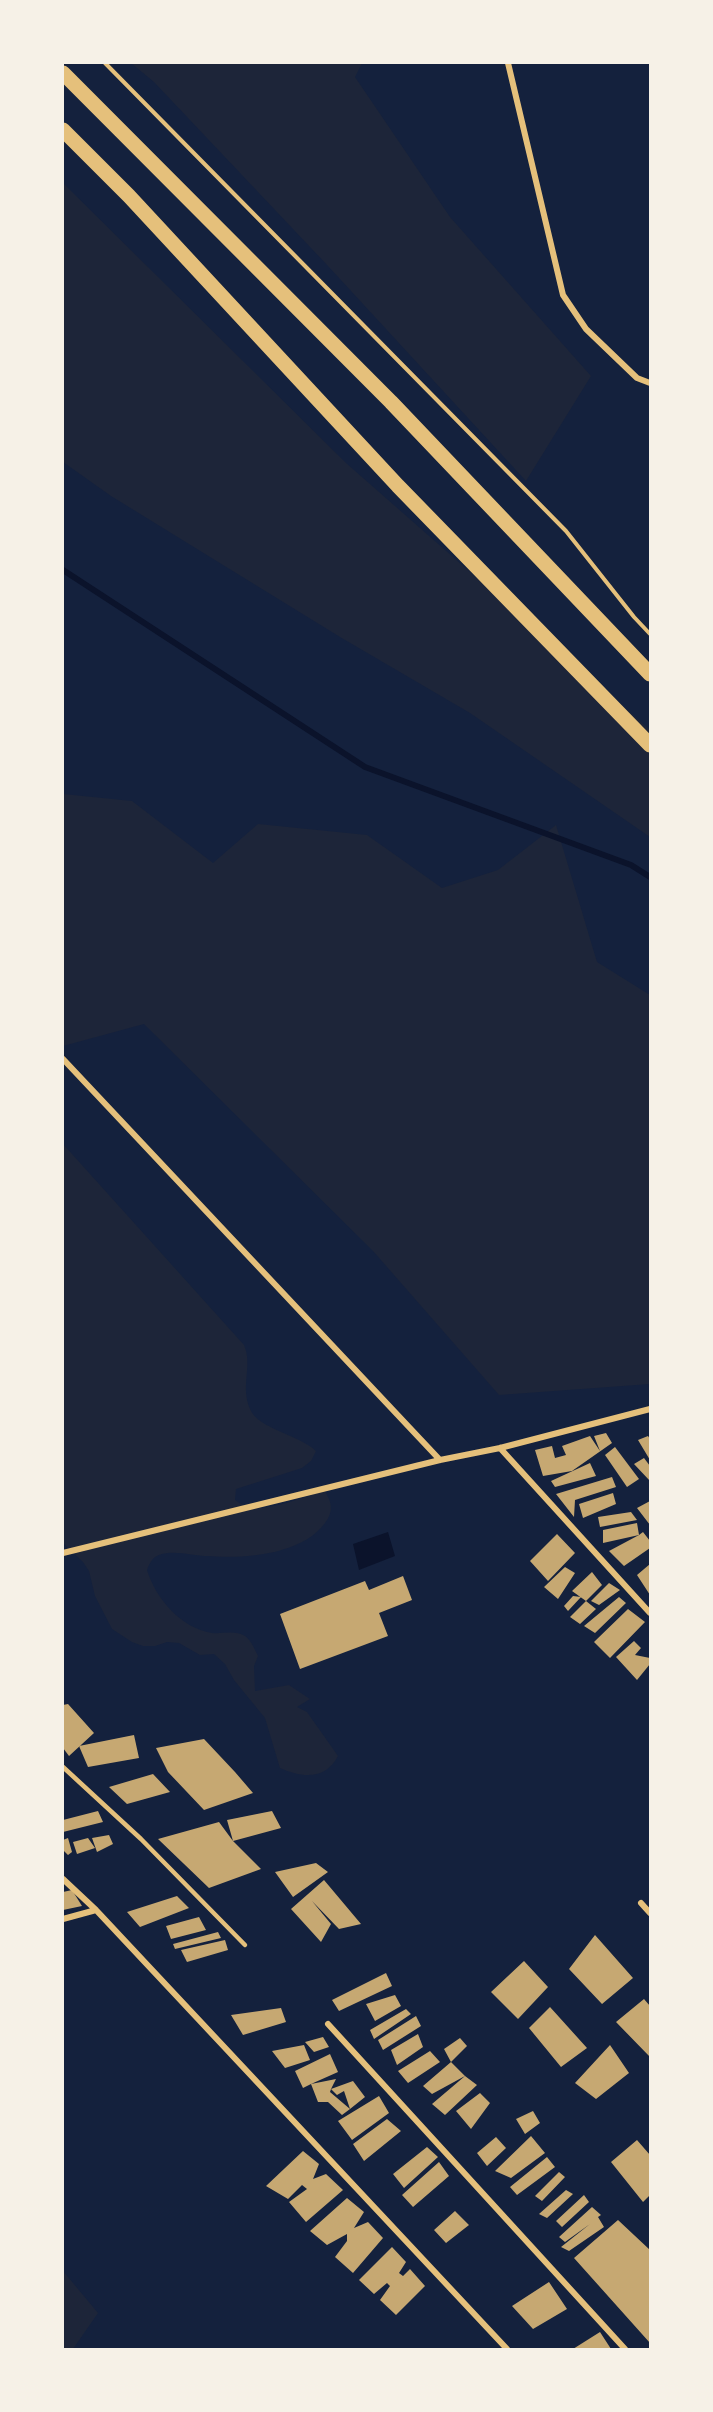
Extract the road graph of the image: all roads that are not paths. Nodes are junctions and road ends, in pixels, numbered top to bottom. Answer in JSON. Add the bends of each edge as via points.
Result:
{"nodes":[{"id":1,"x":508,"y":63,"type":"edge"},
{"id":2,"x":63,"y":73,"type":"edge"},
{"id":3,"x":63,"y":130,"type":"edge"},
{"id":4,"x":650,"y":383,"type":"edge"},
{"id":5,"x":650,"y":674,"type":"edge"},
{"id":6,"x":649,"y":744,"type":"edge"},
{"id":7,"x":63,"y":1059,"type":"edge"},
{"id":8,"x":650,"y":1409,"type":"edge"},
{"id":9,"x":500,"y":1448,"type":"junction"},
{"id":10,"x":440,"y":1460,"type":"junction"},
{"id":11,"x":63,"y":1553,"type":"edge"},
{"id":12,"x":650,"y":1613,"type":"edge"},
{"id":13,"x":63,"y":1767,"type":"edge"},
{"id":14,"x":63,"y":1879,"type":"edge"},
{"id":15,"x":640,"y":1903,"type":"dead end"},
{"id":16,"x":96,"y":1910,"type":"junction"},
{"id":17,"x":650,"y":1912,"type":"edge"},
{"id":18,"x":63,"y":1919,"type":"edge"},
{"id":19,"x":246,"y":1946,"type":"dead end"},
{"id":20,"x":328,"y":2024,"type":"dead end"},
{"id":21,"x":507,"y":2349,"type":"edge"},
{"id":22,"x":625,"y":2349,"type":"edge"}],
"edges":[{"from":1,"to":4,"type":"street","via":[[563,295],[586,329],[637,378]]},
{"from":2,"to":5,"type":"main road","via":[[391,402]]},
{"from":3,"to":6,"type":"main road","via":[[398,486]]},
{"from":7,"to":10,"type":"street"},
{"from":8,"to":9,"type":"street"},
{"from":9,"to":10,"type":"street"},
{"from":9,"to":12,"type":"street"},
{"from":10,"to":11,"type":"street"},
{"from":13,"to":19,"type":"lane","via":[[141,1839]]},
{"from":14,"to":16,"type":"street"},
{"from":15,"to":17,"type":"street"},
{"from":16,"to":18,"type":"street"},
{"from":16,"to":21,"type":"street"},
{"from":20,"to":22,"type":"street"}]}
